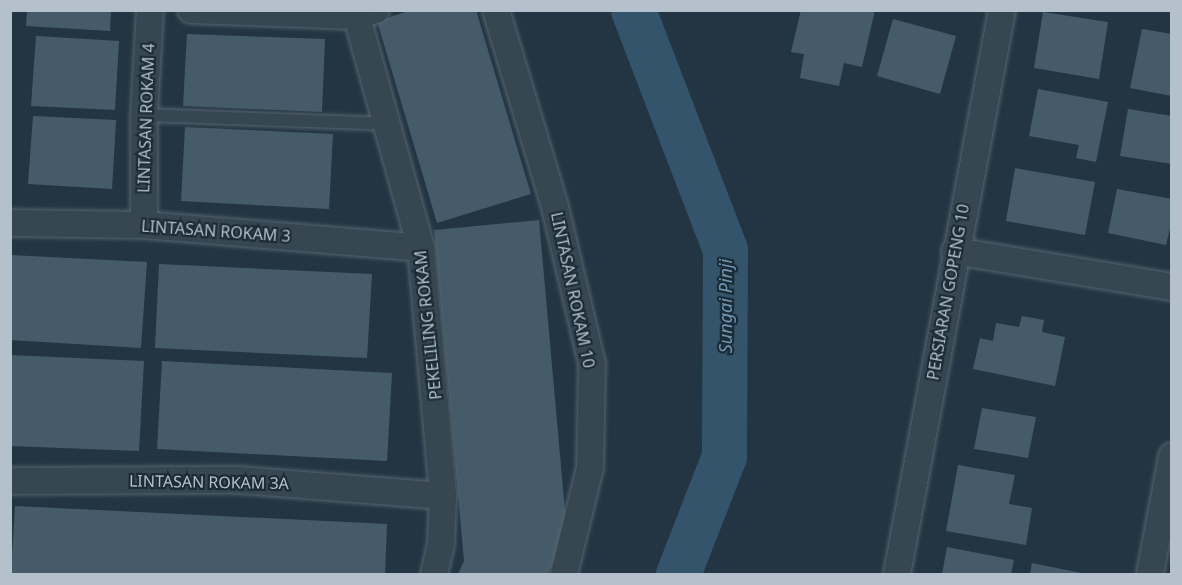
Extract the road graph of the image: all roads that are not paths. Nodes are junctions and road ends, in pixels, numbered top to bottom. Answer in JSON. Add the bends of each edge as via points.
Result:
{"nodes":[{"id":1,"x":150,"y":10,"type":"edge"},
{"id":2,"x":191,"y":10,"type":"edge"},
{"id":3,"x":496,"y":10,"type":"edge"},
{"id":4,"x":1002,"y":10,"type":"edge"},
{"id":5,"x":363,"y":12,"type":"edge"},
{"id":6,"x":144,"y":115,"type":"junction"},
{"id":7,"x":385,"y":124,"type":"junction"},
{"id":8,"x":10,"y":224,"type":"edge"},
{"id":9,"x":144,"y":225,"type":"junction"},
{"id":10,"x":422,"y":248,"type":"junction"},
{"id":11,"x":955,"y":251,"type":"junction"},
{"id":12,"x":1172,"y":287,"type":"edge"},
{"id":13,"x":1172,"y":456,"type":"edge"},
{"id":14,"x":10,"y":481,"type":"edge"},
{"id":15,"x":443,"y":495,"type":"junction"},
{"id":16,"x":434,"y":574,"type":"edge"},
{"id":17,"x":564,"y":574,"type":"edge"},
{"id":18,"x":897,"y":574,"type":"edge"},
{"id":19,"x":1150,"y":574,"type":"edge"}],
"edges":[{"from":1,"to":6,"type":"street","name":"LINTASAN ROKAM 4"},
{"from":2,"to":5,"type":"street"},
{"from":3,"to":17,"type":"street","name":"LINTASAN ROKAM 10","via":[[554,203],[592,364],[590,468]]},
{"from":4,"to":11,"type":"street","name":"PERSIARAN GOPENG 10"},
{"from":5,"to":7,"type":"street","name":"PEKELILING ROKAM"},
{"from":6,"to":7,"type":"lane"},
{"from":6,"to":9,"type":"street","name":"LINTASAN ROKAM 4"},
{"from":7,"to":10,"type":"street","name":"PEKELILING ROKAM"},
{"from":8,"to":9,"type":"street","name":"LINTASAN ROKAM 3"},
{"from":9,"to":10,"type":"street","name":"LINTASAN ROKAM 3"},
{"from":10,"to":15,"type":"street","name":"PEKELILING ROKAM"},
{"from":11,"to":12,"type":"street"},
{"from":11,"to":18,"type":"street","name":"PERSIARAN GOPENG 10"},
{"from":13,"to":19,"type":"street"},
{"from":14,"to":15,"type":"street","name":"LINTASAN ROKAM 3A","via":[[239,480]]},
{"from":15,"to":16,"type":"street","name":"PEKELILING ROKAM","via":[[441,544]]}]}
